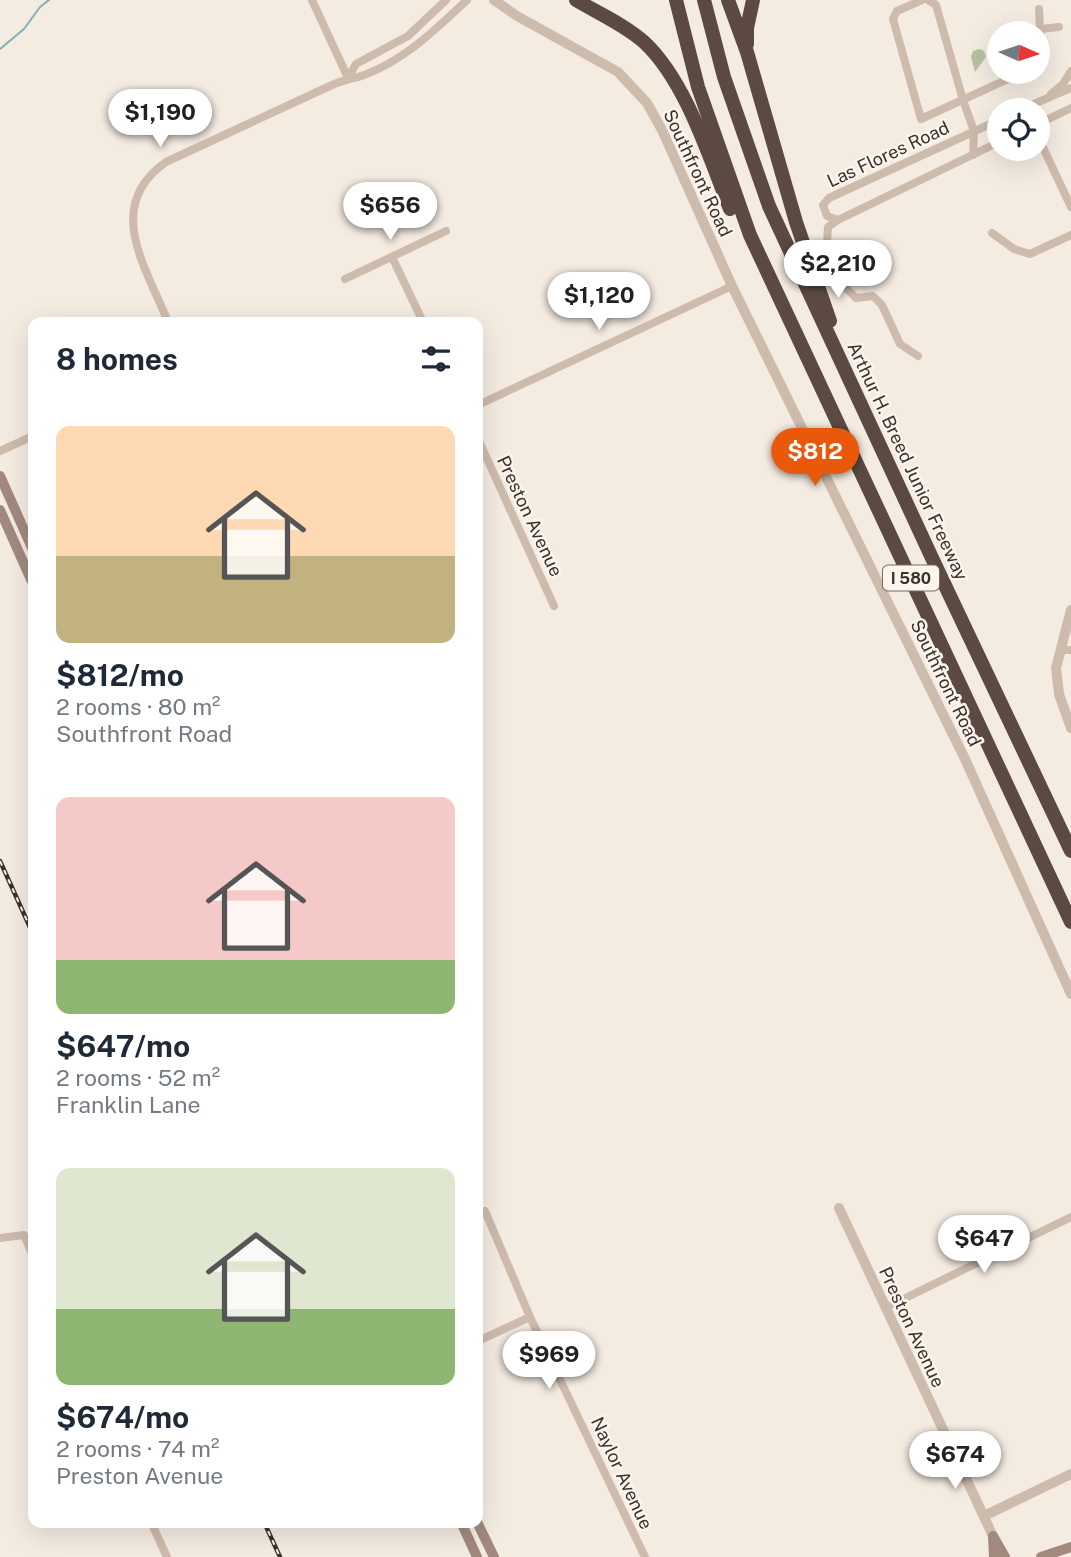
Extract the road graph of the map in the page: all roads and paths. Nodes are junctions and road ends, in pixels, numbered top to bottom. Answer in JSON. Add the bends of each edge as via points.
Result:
{"nodes":[{"id":1,"x":312,"y":0,"type":"edge"},
{"id":2,"x":446,"y":0,"type":"edge"},
{"id":3,"x":467,"y":0,"type":"edge"},
{"id":4,"x":494,"y":0,"type":"edge"},
{"id":5,"x":576,"y":0,"type":"edge"},
{"id":6,"x":676,"y":0,"type":"edge"},
{"id":7,"x":704,"y":0,"type":"edge"},
{"id":8,"x":728,"y":0,"type":"edge"},
{"id":9,"x":753,"y":0,"type":"edge"},
{"id":10,"x":922,"y":0,"type":"edge"},
{"id":11,"x":928,"y":0,"type":"edge"},
{"id":12,"x":1039,"y":9,"type":"dead end"},
{"id":13,"x":1040,"y":21,"type":"edge"},
{"id":14,"x":1059,"y":27,"type":"dead end"},
{"id":15,"x":1050,"y":28,"type":"edge"},
{"id":16,"x":747,"y":52,"type":"junction"},
{"id":17,"x":1071,"y":71,"type":"edge"},
{"id":18,"x":348,"y":78,"type":"junction"},
{"id":19,"x":997,"y":84,"type":"edge"},
{"id":20,"x":1071,"y":88,"type":"edge"},
{"id":21,"x":1046,"y":98,"type":"edge"},
{"id":22,"x":1048,"y":98,"type":"edge"},
{"id":23,"x":963,"y":100,"type":"junction"},
{"id":24,"x":1071,"y":108,"type":"edge"},
{"id":25,"x":1071,"y":115,"type":"edge"},
{"id":26,"x":1050,"y":118,"type":"joint"},
{"id":27,"x":987,"y":125,"type":"edge"},
{"id":28,"x":974,"y":131,"type":"junction"},
{"id":29,"x":987,"y":148,"type":"edge"},
{"id":30,"x":973,"y":155,"type":"junction"},
{"id":31,"x":1049,"y":161,"type":"edge"},
{"id":32,"x":1071,"y":207,"type":"edge"},
{"id":33,"x":838,"y":220,"type":"junction"},
{"id":34,"x":446,"y":231,"type":"dead end"},
{"id":35,"x":992,"y":233,"type":"dead end"},
{"id":36,"x":750,"y":234,"type":"junction"},
{"id":37,"x":1071,"y":235,"type":"edge"},
{"id":38,"x":392,"y":257,"type":"junction"},
{"id":39,"x":345,"y":279,"type":"dead end"},
{"id":40,"x":732,"y":286,"type":"junction"},
{"id":41,"x":166,"y":317,"type":"edge"},
{"id":42,"x":421,"y":317,"type":"edge"},
{"id":43,"x":918,"y":356,"type":"dead end"},
{"id":44,"x":856,"y":391,"type":"junction"},
{"id":45,"x":483,"y":403,"type":"edge"},
{"id":46,"x":28,"y":438,"type":"edge"},
{"id":47,"x":483,"y":450,"type":"edge"},
{"id":48,"x":0,"y":451,"type":"edge"},
{"id":49,"x":0,"y":476,"type":"edge"},
{"id":50,"x":0,"y":510,"type":"edge"},
{"id":51,"x":28,"y":539,"type":"edge"},
{"id":52,"x":28,"y":573,"type":"edge"},
{"id":53,"x":554,"y":606,"type":"dead end"},
{"id":54,"x":1071,"y":610,"type":"edge"},
{"id":55,"x":1065,"y":650,"type":"edge"},
{"id":56,"x":1071,"y":728,"type":"edge"},
{"id":57,"x":1071,"y":851,"type":"edge"},
{"id":58,"x":1071,"y":922,"type":"edge"},
{"id":59,"x":1071,"y":994,"type":"edge"},
{"id":60,"x":839,"y":1208,"type":"dead end"},
{"id":61,"x":485,"y":1211,"type":"dead end"},
{"id":62,"x":1071,"y":1217,"type":"edge"},
{"id":63,"x":0,"y":1238,"type":"edge"},
{"id":64,"x":28,"y":1244,"type":"edge"},
{"id":65,"x":885,"y":1308,"type":"junction"},
{"id":66,"x":530,"y":1317,"type":"junction"},
{"id":67,"x":483,"y":1339,"type":"edge"},
{"id":68,"x":1071,"y":1474,"type":"edge"},
{"id":69,"x":984,"y":1516,"type":"junction"},
{"id":70,"x":154,"y":1528,"type":"edge"},
{"id":71,"x":464,"y":1528,"type":"edge"},
{"id":72,"x":480,"y":1528,"type":"edge"},
{"id":73,"x":993,"y":1536,"type":"junction"},
{"id":74,"x":1071,"y":1547,"type":"edge"},
{"id":75,"x":167,"y":1557,"type":"edge"},
{"id":76,"x":477,"y":1557,"type":"edge"},
{"id":77,"x":494,"y":1557,"type":"edge"},
{"id":78,"x":645,"y":1557,"type":"edge"},
{"id":79,"x":994,"y":1557,"type":"edge"},
{"id":80,"x":1005,"y":1557,"type":"edge"},
{"id":81,"x":1041,"y":1557,"type":"edge"}],
"edges":[{"from":1,"to":18,"type":"street"},
{"from":2,"to":18,"type":"street","via":[[408,36],[356,64]]},
{"from":3,"to":18,"type":"street","via":[[417,46],[363,75]]},
{"from":4,"to":40,"type":"street","name":"Southfront Road","via":[[597,58],[635,88],[660,127]]},
{"from":5,"to":36,"type":"highway","via":[[643,41],[670,71],[734,219]]},
{"from":6,"to":36,"type":"highway","number":"I 580","via":[[698,87]]},
{"from":7,"to":44,"type":"highway","name":"Arthur H. Breed Junior Freeway","number":"I 580","via":[[724,77],[764,193]]},
{"from":8,"to":16,"type":"highway"},
{"from":9,"to":16,"type":"highway"},
{"from":10,"to":23,"type":"street","via":[[897,11],[894,19],[921,120]]},
{"from":11,"to":23,"type":"street","via":[[936,5]]},
{"from":12,"to":13,"type":"street"},
{"from":14,"to":15,"type":"street"},
{"from":16,"to":44,"type":"highway","via":[[796,222]]},
{"from":17,"to":21,"type":"street"},
{"from":18,"to":41,"type":"street","via":[[166,162],[142,184],[131,217],[133,236]]},
{"from":19,"to":23,"type":"street"},
{"from":20,"to":22,"type":"street"},
{"from":23,"to":28,"type":"street"},
{"from":24,"to":26,"type":"street"},
{"from":25,"to":26,"type":"street"},
{"from":27,"to":28,"type":"street","name":"Las Flores Road"},
{"from":28,"to":30,"type":"street"},
{"from":28,"to":33,"type":"street","name":"Las Flores Road","via":[[829,198],[823,205],[827,216]]},
{"from":29,"to":30,"type":"street"},
{"from":30,"to":33,"type":"street"},
{"from":31,"to":32,"type":"street"},
{"from":33,"to":43,"type":"street","via":[[828,227],[827,243],[848,290],[856,298],[873,296],[900,344]]},
{"from":34,"to":38,"type":"street"},
{"from":35,"to":37,"type":"street","via":[[1030,254]]},
{"from":36,"to":58,"type":"highway","number":"I 580"},
{"from":38,"to":39,"type":"street"},
{"from":38,"to":42,"type":"street"},
{"from":40,"to":45,"type":"street"},
{"from":40,"to":59,"type":"street","name":"Southfront Road","via":[[965,759]]},
{"from":44,"to":57,"type":"highway","name":"Arthur H. Breed Junior Freeway","number":"I 580"},
{"from":46,"to":48,"type":"street"},
{"from":47,"to":53,"type":"street","name":"Preston Avenue"},
{"from":49,"to":51,"type":"main road"},
{"from":50,"to":52,"type":"main road"},
{"from":54,"to":55,"type":"street"},
{"from":55,"to":56,"type":"street","via":[[1056,668]]},
{"from":60,"to":65,"type":"street","name":"Preston Avenue"},
{"from":61,"to":66,"type":"street","name":"Naylor Avenue"},
{"from":62,"to":65,"type":"street"},
{"from":63,"to":64,"type":"street","via":[[24,1235]]},
{"from":65,"to":69,"type":"street","name":"Preston Avenue"},
{"from":66,"to":67,"type":"street"},
{"from":66,"to":78,"type":"street","name":"Naylor Avenue"},
{"from":68,"to":69,"type":"street"},
{"from":69,"to":73,"type":"street","name":"Preston Avenue"},
{"from":70,"to":75,"type":"street"},
{"from":71,"to":76,"type":"main road"},
{"from":72,"to":77,"type":"main road"},
{"from":73,"to":79,"type":"main road"},
{"from":73,"to":80,"type":"main road"},
{"from":74,"to":81,"type":"main road"}]}
